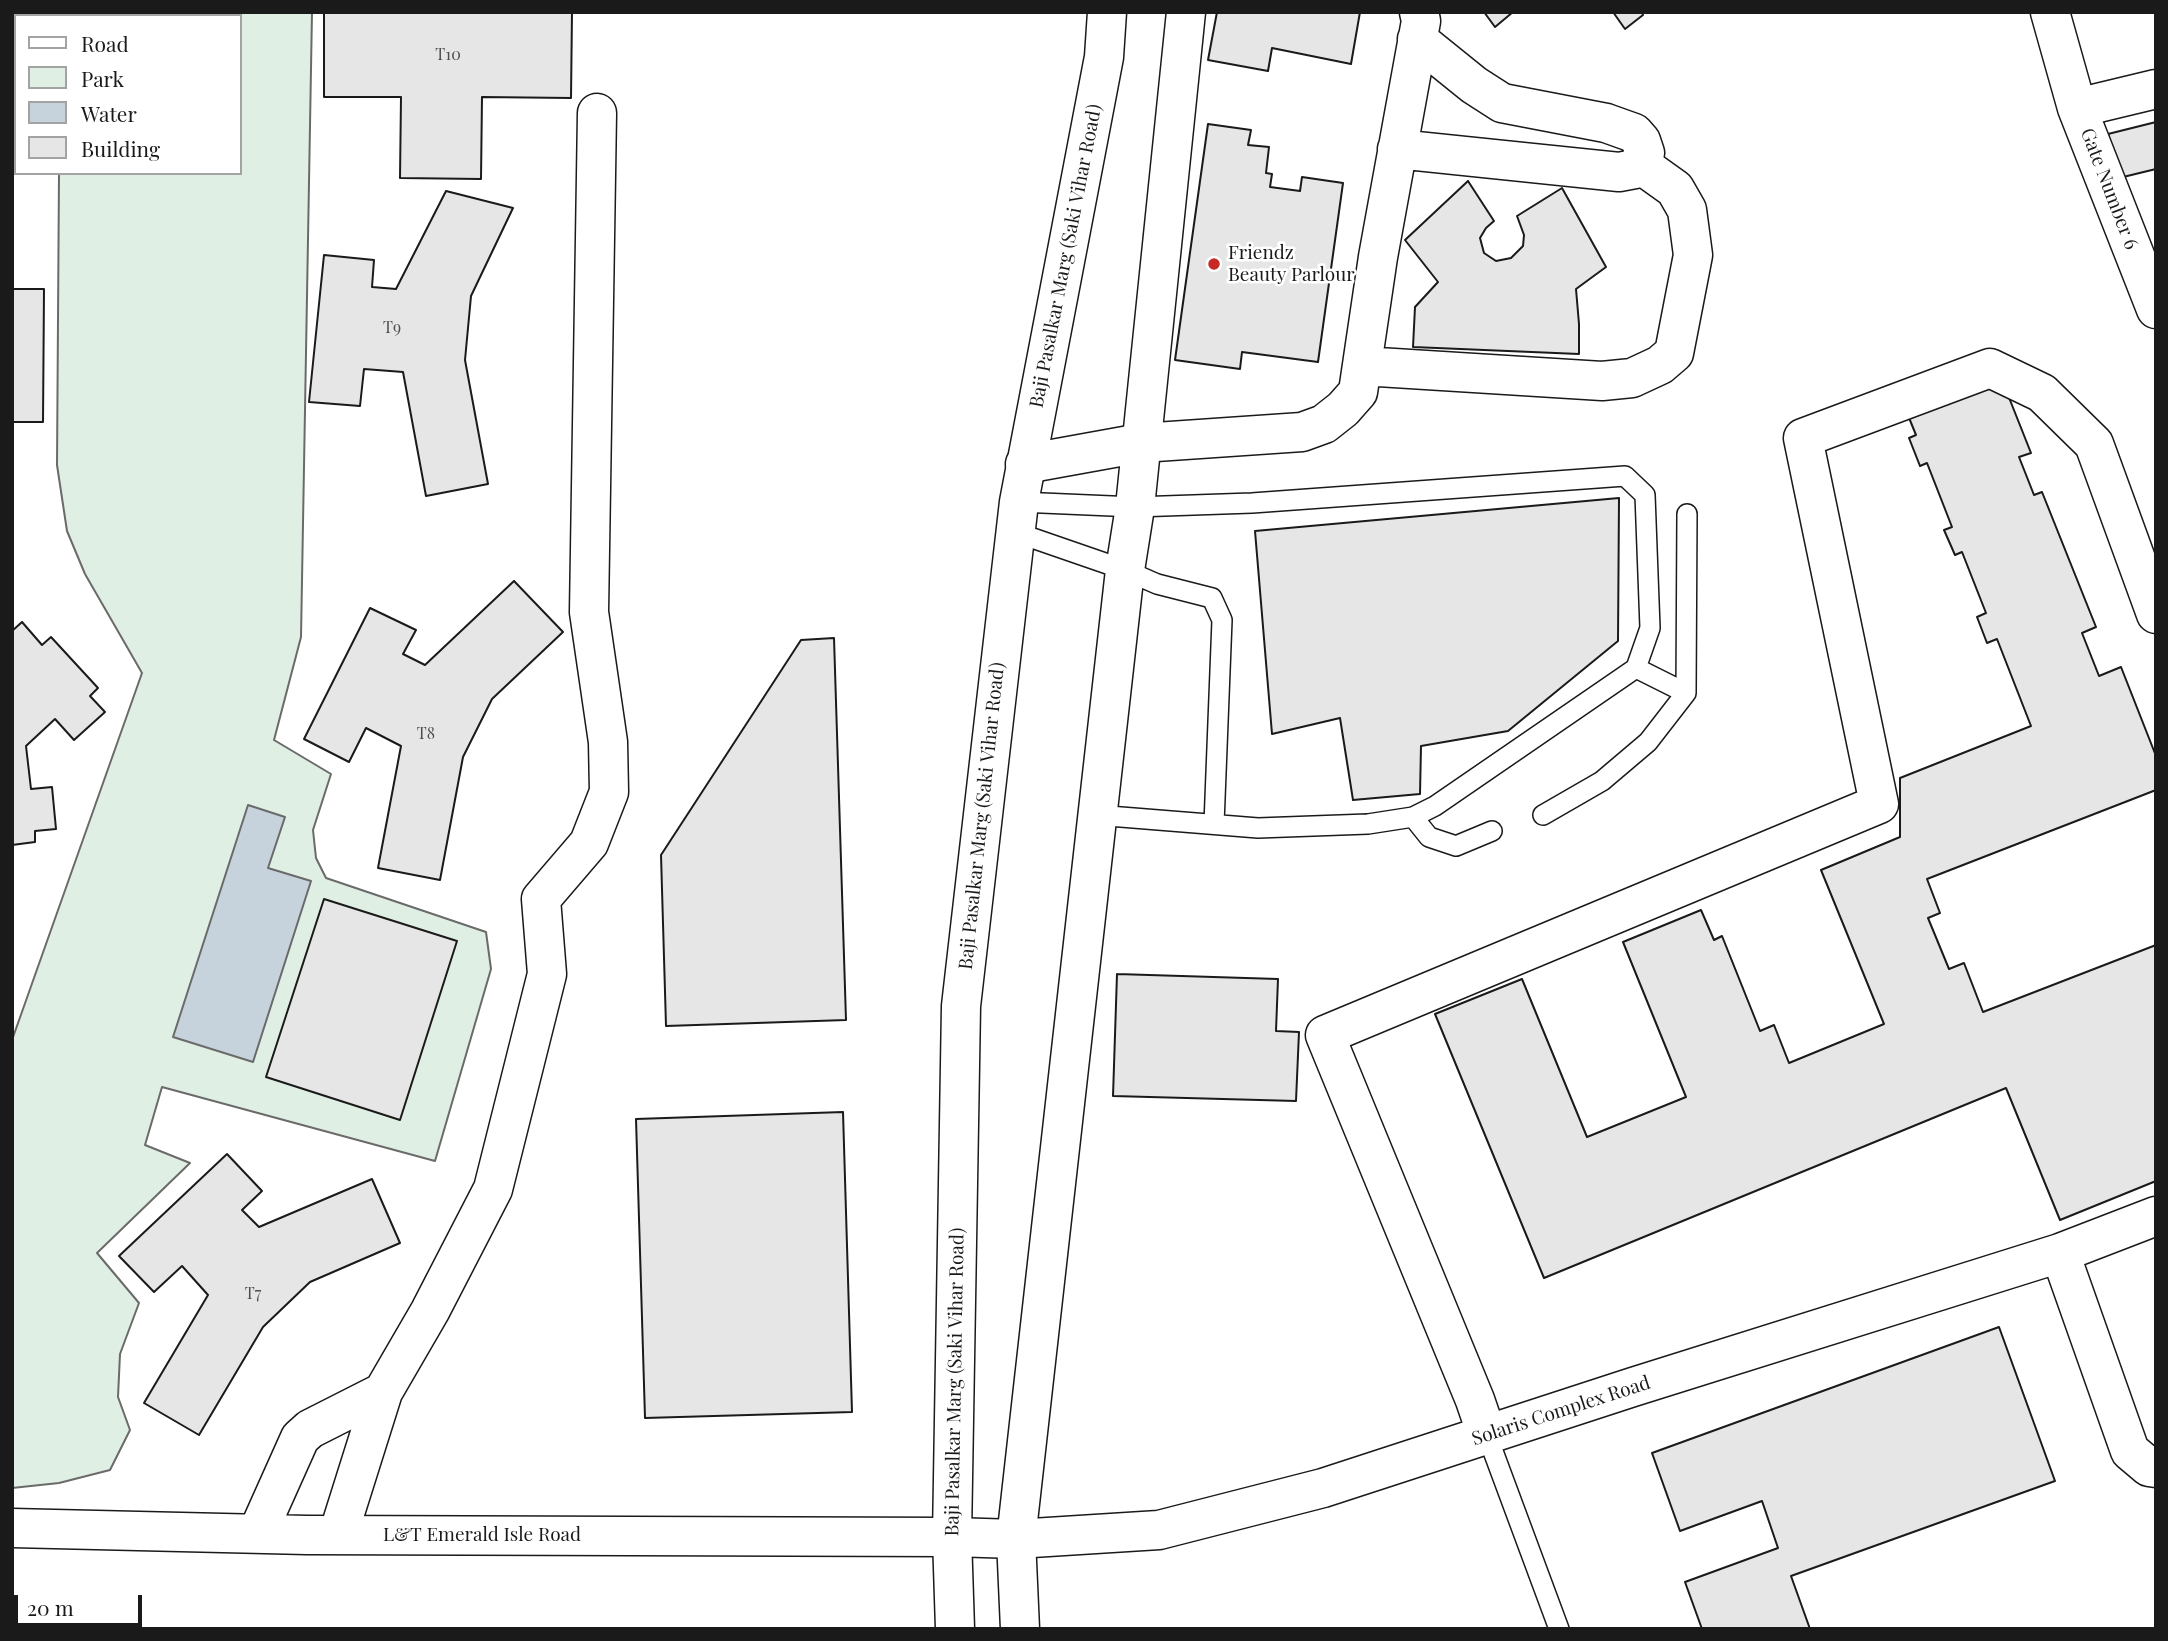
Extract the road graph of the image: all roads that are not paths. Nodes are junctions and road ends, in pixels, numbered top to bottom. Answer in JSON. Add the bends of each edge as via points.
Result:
{"nodes":[{"id":1,"x":1107,"y":12,"type":"edge"},
{"id":2,"x":1186,"y":12,"type":"edge"},
{"id":3,"x":2050,"y":12,"type":"edge"},
{"id":4,"x":1418,"y":25,"type":"edge"},
{"id":5,"x":2156,"y":89,"type":"edge"},
{"id":6,"x":2077,"y":108,"type":"junction"},
{"id":7,"x":597,"y":113,"type":"dead end"},
{"id":8,"x":1397,"y":149,"type":"junction"},
{"id":9,"x":1640,"y":164,"type":"junction"},
{"id":10,"x":2156,"y":309,"type":"edge"},
{"id":11,"x":1362,"y":366,"type":"junction"},
{"id":12,"x":1141,"y":443,"type":"junction"},
{"id":13,"x":1025,"y":464,"type":"junction"},
{"id":14,"x":1135,"y":508,"type":"junction"},
{"id":15,"x":1687,"y":514,"type":"dead end"},
{"id":16,"x":1017,"y":517,"type":"junction"},
{"id":17,"x":1125,"y":570,"type":"junction"},
{"id":18,"x":2156,"y":614,"type":"edge"},
{"id":19,"x":1636,"y":668,"type":"junction"},
{"id":20,"x":1686,"y":693,"type":"junction"},
{"id":21,"x":1097,"y":815,"type":"junction"},
{"id":22,"x":1543,"y":815,"type":"dead end"},
{"id":23,"x":1413,"y":817,"type":"junction"},
{"id":24,"x":1214,"y":824,"type":"junction"},
{"id":25,"x":1492,"y":831,"type":"dead end"},
{"id":26,"x":2156,"y":1216,"type":"edge"},
{"id":27,"x":2060,"y":1253,"type":"junction"},
{"id":28,"x":383,"y":1392,"type":"junction"},
{"id":29,"x":1487,"y":1435,"type":"junction"},
{"id":30,"x":2156,"y":1468,"type":"edge"},
{"id":31,"x":12,"y":1528,"type":"edge"},
{"id":32,"x":257,"y":1534,"type":"junction"},
{"id":33,"x":338,"y":1535,"type":"junction"},
{"id":34,"x":952,"y":1537,"type":"junction"},
{"id":35,"x":1016,"y":1539,"type":"junction"},
{"id":36,"x":955,"y":1629,"type":"edge"},
{"id":37,"x":1020,"y":1629,"type":"edge"},
{"id":38,"x":1559,"y":1629,"type":"edge"}],
"edges":[{"from":1,"to":13,"type":"street","name":"Baji Pasalkar Marg (Saki Vihar Road)","via":[[1104,57]]},
{"from":2,"to":12,"type":"street"},
{"from":3,"to":6,"type":"street","name":"Gate Number 6"},
{"from":4,"to":8,"type":"street"},
{"from":4,"to":9,"type":"street","via":[[1474,85],[1502,103],[1606,123],[1634,133],[1645,153]]},
{"from":5,"to":6,"type":"street"},
{"from":6,"to":10,"type":"street","name":"Gate Number 6"},
{"from":7,"to":28,"type":"street","via":[[589,612],[608,742],[609,792],[589,843],[541,899],[547,974],[493,1189]]},
{"from":8,"to":9,"type":"street","via":[[1619,172]]},
{"from":8,"to":11,"type":"street"},
{"from":9,"to":11,"type":"street","via":[[1675,189],[1686,210],[1693,255],[1674,353],[1660,365],[1632,378],[1602,381]]},
{"from":11,"to":12,"type":"street","via":[[1358,392],[1343,409],[1324,424],[1302,432]]},
{"from":12,"to":13,"type":"street"},
{"from":12,"to":14,"type":"street"},
{"from":13,"to":16,"type":"street","name":"Baji Pasalkar Marg (Saki Vihar Road)"},
{"from":14,"to":16,"type":"lane"},
{"from":14,"to":17,"type":"street"},
{"from":14,"to":19,"type":"lane","via":[[1625,476],[1645,495],[1650,628]]},
{"from":15,"to":20,"type":"lane"},
{"from":16,"to":17,"type":"lane"},
{"from":16,"to":34,"type":"street","name":"Baji Pasalkar Marg (Saki Vihar Road)","via":[[961,1006]]},
{"from":17,"to":21,"type":"street"},
{"from":17,"to":24,"type":"lane","via":[[1157,584],[1212,598],[1222,620]]},
{"from":18,"to":29,"type":"street","via":[[2094,444],[2042,393],[1990,368],[1803,438],[1879,803],[1325,1035]]},
{"from":19,"to":20,"type":"lane"},
{"from":19,"to":23,"type":"lane"},
{"from":20,"to":22,"type":"lane","via":[[1648,742],[1602,781]]},
{"from":21,"to":24,"type":"lane"},
{"from":21,"to":35,"type":"street"},
{"from":23,"to":24,"type":"lane","via":[[1368,824],[1258,828]]},
{"from":23,"to":25,"type":"lane","via":[[1429,837],[1456,846]]},
{"from":26,"to":27,"type":"street","name":"Solaris Complex Road"},
{"from":27,"to":29,"type":"street","name":"Solaris Complex Road"},
{"from":27,"to":30,"type":"street","via":[[2130,1451]]},
{"from":28,"to":32,"type":"street","via":[[300,1438]]},
{"from":28,"to":33,"type":"street"},
{"from":29,"to":35,"type":"street","name":"Solaris Complex Road","via":[[1323,1488],[1159,1530]]},
{"from":29,"to":38,"type":"lane"},
{"from":31,"to":32,"type":"street","name":"L&T Emerald Isle Road"},
{"from":32,"to":33,"type":"street","name":"L&T Emerald Isle Road"},
{"from":33,"to":34,"type":"street","name":"L&T Emerald Isle Road"},
{"from":34,"to":35,"type":"street","name":"Solaris Complex Road"},
{"from":34,"to":36,"type":"street","name":"Baji Pasalkar Marg (Saki Vihar Road)"},
{"from":35,"to":37,"type":"street"}]}
